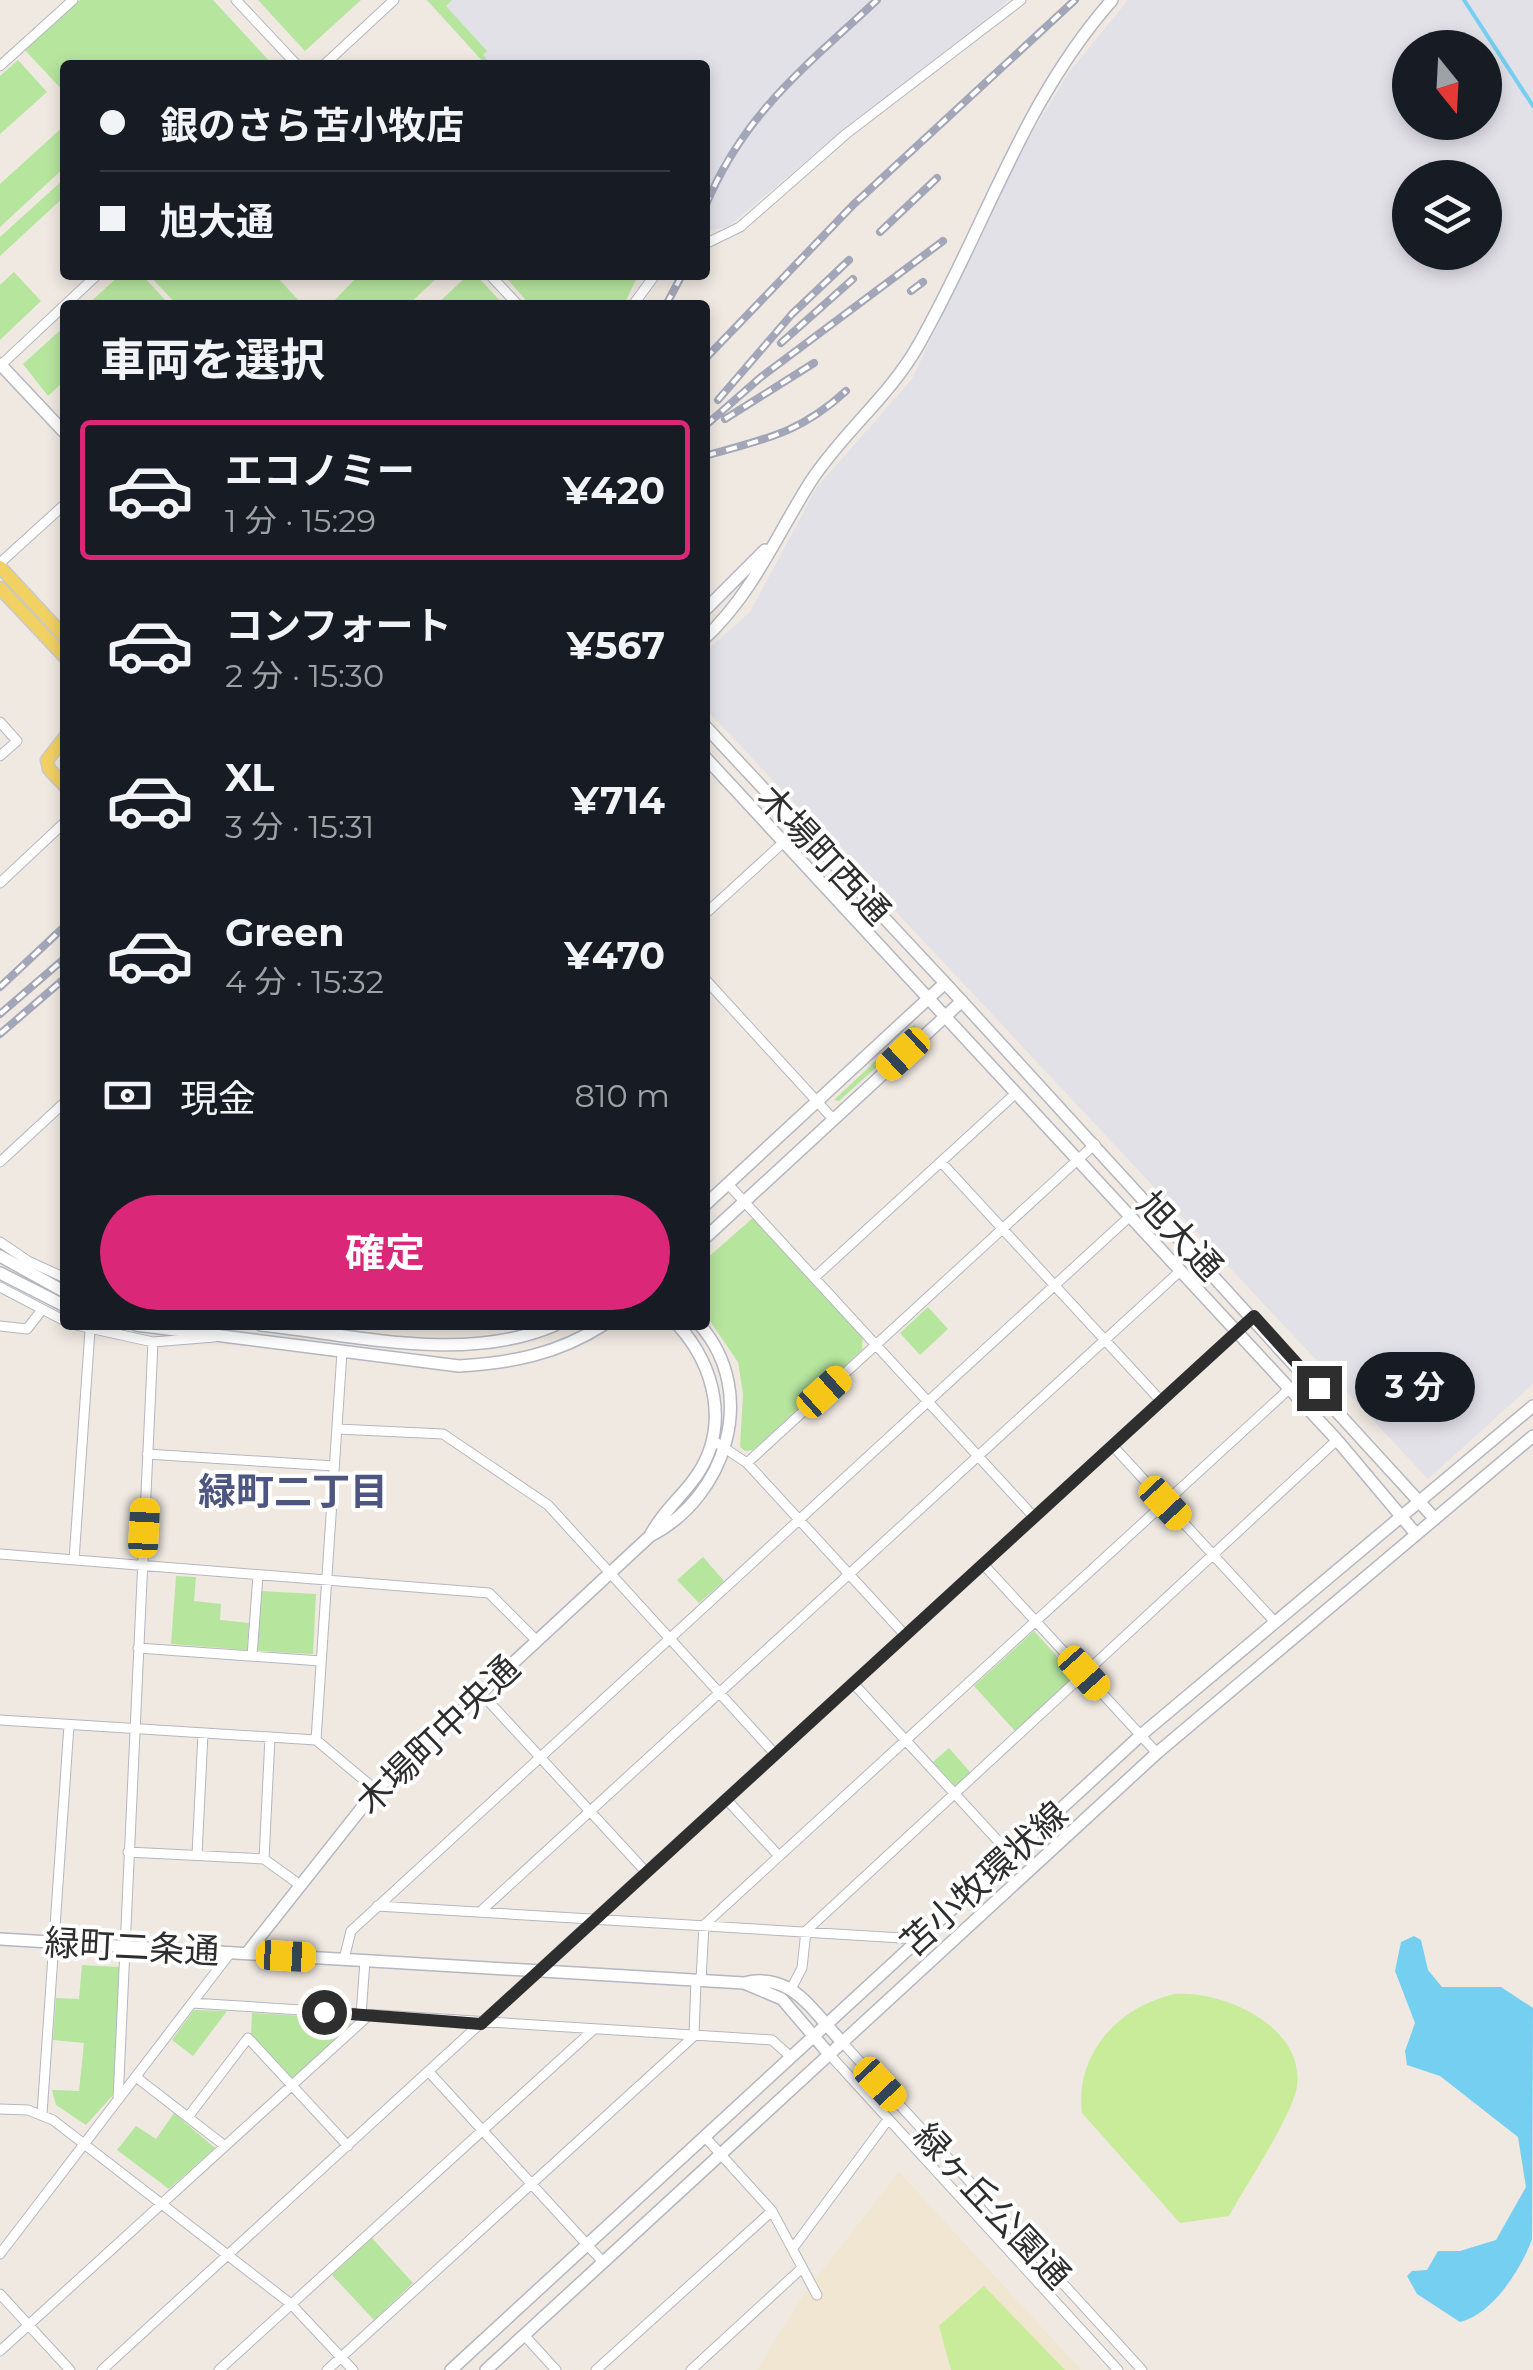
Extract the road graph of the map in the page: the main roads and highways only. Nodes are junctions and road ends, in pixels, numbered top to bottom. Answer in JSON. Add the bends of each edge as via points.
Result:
{"nodes":[{"id":1,"x":0,"y":565,"type":"edge"},
{"id":2,"x":0,"y":588,"type":"edge"},
{"id":3,"x":60,"y":631,"type":"edge"},
{"id":4,"x":60,"y":652,"type":"edge"},
{"id":5,"x":60,"y":744,"type":"edge"},
{"id":6,"x":60,"y":781,"type":"edge"}],
"edges":[{"from":1,"to":3,"type":"main road"},
{"from":2,"to":4,"type":"main road"},
{"from":5,"to":6,"type":"main road","via":[[48,760]]}]}
